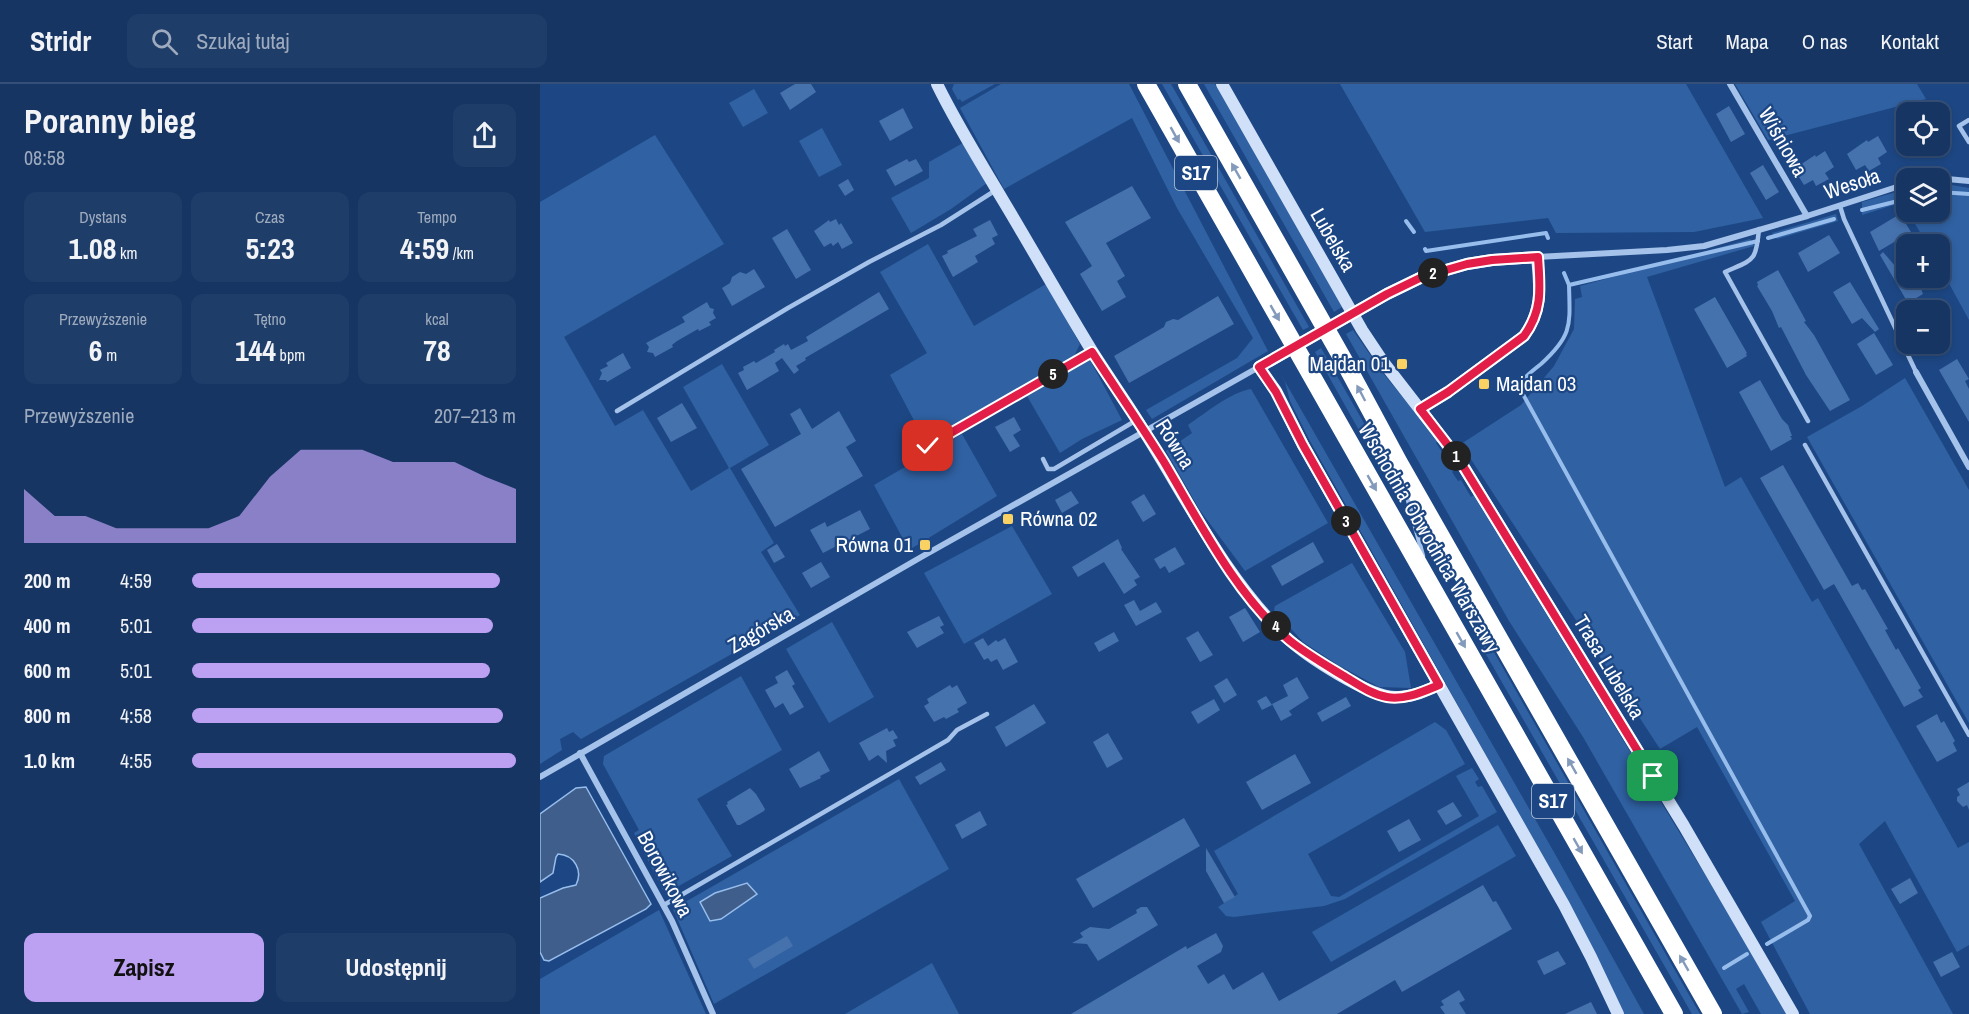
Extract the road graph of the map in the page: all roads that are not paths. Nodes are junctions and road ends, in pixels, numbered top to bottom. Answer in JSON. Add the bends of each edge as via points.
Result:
{"nodes":[{"id":1,"x":937,"y":84,"type":"edge"},
{"id":2,"x":1146,"y":84,"type":"edge"},
{"id":3,"x":1187,"y":84,"type":"edge"},
{"id":4,"x":1222,"y":84,"type":"edge"},
{"id":5,"x":1730,"y":84,"type":"edge"},
{"id":6,"x":1969,"y":120,"type":"edge"},
{"id":7,"x":1969,"y":142,"type":"edge"},
{"id":8,"x":1950,"y":180,"type":"edge"},
{"id":9,"x":1969,"y":182,"type":"edge"},
{"id":10,"x":1896,"y":187,"type":"edge"},
{"id":11,"x":997,"y":189,"type":"junction"},
{"id":12,"x":1840,"y":206,"type":"junction"},
{"id":13,"x":1807,"y":216,"type":"junction"},
{"id":14,"x":1759,"y":229,"type":"junction"},
{"id":15,"x":1538,"y":257,"type":"junction"},
{"id":16,"x":1092,"y":352,"type":"junction"},
{"id":17,"x":1262,"y":365,"type":"junction"},
{"id":18,"x":1916,"y":372,"type":"joint"},
{"id":19,"x":1420,"y":409,"type":"junction"},
{"id":20,"x":617,"y":411,"type":"dead end"},
{"id":21,"x":1137,"y":419,"type":"junction"},
{"id":22,"x":1808,"y":421,"type":"dead end"},
{"id":23,"x":1805,"y":445,"type":"dead end"},
{"id":24,"x":928,"y":446,"type":"dead end"},
{"id":25,"x":1043,"y":459,"type":"dead end"},
{"id":26,"x":1398,"y":463,"type":"junction"},
{"id":27,"x":1969,"y":467,"type":"edge"},
{"id":28,"x":1432,"y":589,"type":"junction"},
{"id":29,"x":1439,"y":685,"type":"junction"},
{"id":30,"x":987,"y":714,"type":"dead end"},
{"id":31,"x":1969,"y":735,"type":"edge"},
{"id":32,"x":580,"y":753,"type":"junction"},
{"id":33,"x":540,"y":777,"type":"edge"},
{"id":34,"x":664,"y":905,"type":"junction"},
{"id":35,"x":713,"y":1014,"type":"edge"},
{"id":36,"x":1618,"y":1014,"type":"edge"},
{"id":37,"x":1674,"y":1014,"type":"edge"},
{"id":38,"x":1713,"y":1014,"type":"edge"},
{"id":39,"x":1793,"y":1014,"type":"edge"}],
"edges":[{"from":1,"to":11,"type":"street","name":"Równa","via":[[959,129]]},
{"from":2,"to":28,"type":"highway","name":"Wschodnia Obwodnica Warszawy","number":"S17","one_way":true},
{"from":26,"to":3,"type":"highway","name":"Wschodnia Obwodnica Warszawy","number":"S17","one_way":true},
{"from":4,"to":19,"type":"street","name":"Lubelska","via":[[1362,330]]},
{"from":5,"to":13,"type":"street","name":"Wiśniowa"},
{"from":6,"to":7,"type":"lane","via":[[1959,126]]},
{"from":8,"to":9,"type":"street"},
{"from":10,"to":12,"type":"street","name":"Wesoła"},
{"from":11,"to":16,"type":"street","name":"Równa"},
{"from":11,"to":20,"type":"lane"},
{"from":12,"to":13,"type":"street","name":"Wesoła"},
{"from":12,"to":18,"type":"lane"},
{"from":13,"to":14,"type":"street","name":"Wesoła"},
{"from":14,"to":15,"type":"street","name":"Wesoła","via":[[1704,246]]},
{"from":14,"to":22,"type":"lane","via":[[1754,258],[1725,272]]},
{"from":15,"to":17,"type":"street","via":[[1492,260],[1447,269],[1406,284]]},
{"from":15,"to":19,"type":"street","via":[[1539,305],[1524,336]]},
{"from":16,"to":21,"type":"street","name":"Równa"},
{"from":16,"to":24,"type":"lane"},
{"from":17,"to":29,"type":"street"},
{"from":17,"to":32,"type":"street","name":"Zagórska"},
{"from":18,"to":27,"type":"street"},
{"from":19,"to":39,"type":"street","name":"Trasa Lubelska","via":[[1446,440],[1480,494],[1704,860]]},
{"from":21,"to":25,"type":"lane","via":[[1054,469],[1048,469]]},
{"from":21,"to":29,"type":"street","name":"Równa","via":[[1220,555],[1244,590],[1287,638],[1376,694],[1407,697]]},
{"from":23,"to":31,"type":"lane"},
{"from":26,"to":28,"type":"lane"},
{"from":38,"to":26,"type":"highway","name":"Wschodnia Obwodnica Warszawy","number":"S17","one_way":true},
{"from":28,"to":37,"type":"highway","name":"Wschodnia Obwodnica Warszawy","number":"S17","one_way":true},
{"from":29,"to":36,"type":"street","via":[[1564,905]]},
{"from":30,"to":34,"type":"lane"},
{"from":32,"to":33,"type":"street","name":"Zagórska"},
{"from":32,"to":34,"type":"street","name":"Borowikowa"},
{"from":34,"to":35,"type":"street","name":"Borowikowa"}]}
